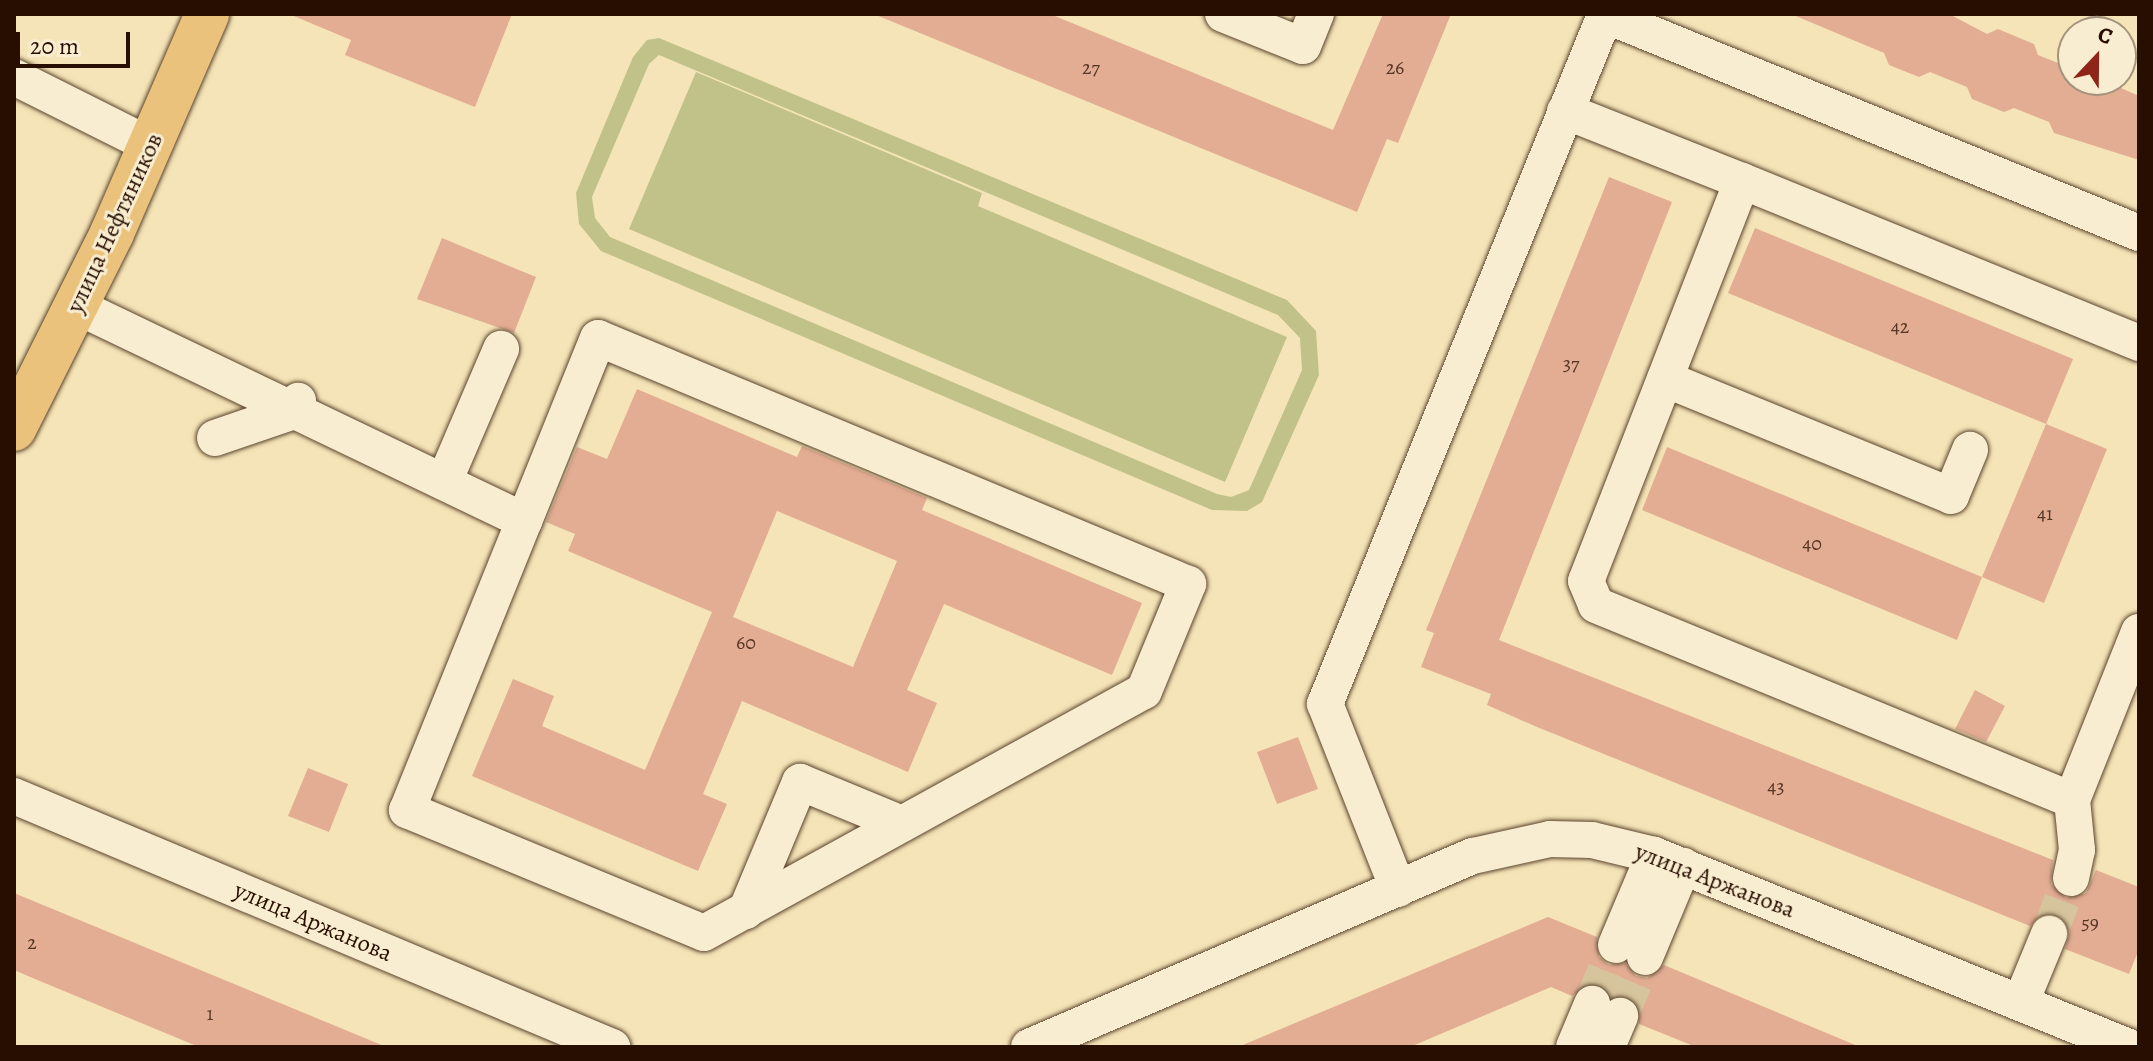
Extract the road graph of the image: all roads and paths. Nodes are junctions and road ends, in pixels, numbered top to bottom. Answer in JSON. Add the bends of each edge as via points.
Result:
{"nodes":[{"id":1,"x":207,"y":14,"type":"edge"},
{"id":2,"x":1223,"y":14,"type":"edge"},
{"id":3,"x":1316,"y":14,"type":"edge"},
{"id":4,"x":1605,"y":14,"type":"edge"},
{"id":5,"x":14,"y":77,"type":"edge"},
{"id":6,"x":1565,"y":111,"type":"junction"},
{"id":7,"x":152,"y":146,"type":"junction"},
{"id":8,"x":1742,"y":181,"type":"junction"},
{"id":9,"x":2139,"y":233,"type":"edge"},
{"id":10,"x":76,"y":306,"type":"junction"},
{"id":11,"x":2139,"y":343,"type":"edge"},
{"id":12,"x":501,"y":349,"type":"dead end"},
{"id":13,"x":1665,"y":379,"type":"junction"},
{"id":14,"x":298,"y":403,"type":"junction"},
{"id":15,"x":14,"y":429,"type":"edge"},
{"id":16,"x":215,"y":438,"type":"dead end"},
{"id":17,"x":1970,"y":450,"type":"dead end"},
{"id":18,"x":444,"y":482,"type":"junction"},
{"id":19,"x":524,"y":521,"type":"junction"},
{"id":20,"x":2139,"y":632,"type":"edge"},
{"id":21,"x":14,"y":796,"type":"edge"},
{"id":22,"x":2072,"y":800,"type":"junction"},
{"id":23,"x":902,"y":824,"type":"junction"},
{"id":24,"x":1668,"y":860,"type":"junction"},
{"id":25,"x":2071,"y":878,"type":"tunnel mouth"},
{"id":26,"x":1398,"y":889,"type":"junction"},
{"id":27,"x":746,"y":911,"type":"junction"},
{"id":28,"x":2049,"y":934,"type":"tunnel mouth"},
{"id":29,"x":1631,"y":951,"type":"tunnel mouth"},
{"id":30,"x":2021,"y":1002,"type":"junction"},
{"id":31,"x":1606,"y":1022,"type":"tunnel mouth"},
{"id":32,"x":1050,"y":1043,"type":"edge"},
{"id":33,"x":612,"y":1047,"type":"edge"},
{"id":34,"x":1574,"y":1047,"type":"edge"},
{"id":35,"x":2129,"y":1047,"type":"edge"}],
"edges":[{"from":1,"to":7,"type":"main road","name":"улица Нефтяников"},
{"from":2,"to":3,"type":"street","via":[[1303,46]]},
{"from":4,"to":6,"type":"street"},
{"from":4,"to":9,"type":"street"},
{"from":5,"to":7,"type":"street"},
{"from":6,"to":8,"type":"street"},
{"from":6,"to":26,"type":"street","via":[[1325,704]]},
{"from":7,"to":10,"type":"main road","name":"улица Нефтяников"},
{"from":8,"to":11,"type":"street"},
{"from":8,"to":13,"type":"street"},
{"from":10,"to":14,"type":"street"},
{"from":10,"to":15,"type":"main road","name":"улица Нефтяников"},
{"from":12,"to":18,"type":"street"},
{"from":13,"to":17,"type":"street","via":[[1951,496]]},
{"from":13,"to":22,"type":"street","via":[[1586,581],[1596,605]]},
{"from":14,"to":16,"type":"street"},
{"from":14,"to":18,"type":"street"},
{"from":18,"to":19,"type":"street"},
{"from":19,"to":23,"type":"street","via":[[598,338],[1188,584],[1144,691]]},
{"from":19,"to":27,"type":"street","via":[[407,810],[704,933]]},
{"from":20,"to":22,"type":"street"},
{"from":21,"to":33,"type":"street","name":"улица Аржанова"},
{"from":22,"to":25,"type":"street","via":[[2077,850]]},
{"from":23,"to":27,"type":"street"},
{"from":23,"to":27,"type":"street","via":[[800,782]]},
{"from":24,"to":26,"type":"street","name":"улица Аржанова","via":[[1592,840],[1550,839],[1473,856]]},
{"from":24,"to":29,"type":"street"},
{"from":24,"to":30,"type":"street","name":"улица Аржанова"},
{"from":26,"to":32,"type":"street","name":"улица Аржанова"},
{"from":28,"to":30,"type":"street"},
{"from":30,"to":35,"type":"street","name":"улица Аржанова"},
{"from":31,"to":34,"type":"street"}]}
